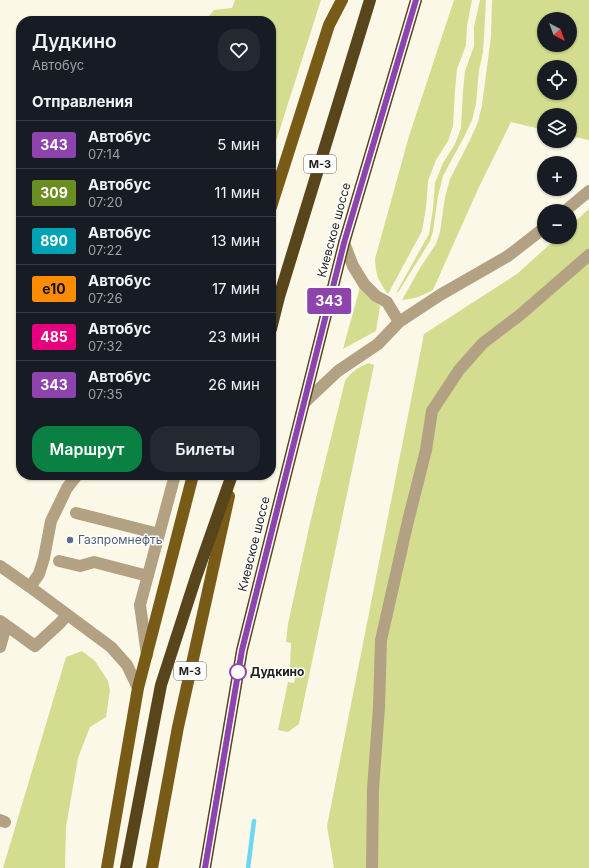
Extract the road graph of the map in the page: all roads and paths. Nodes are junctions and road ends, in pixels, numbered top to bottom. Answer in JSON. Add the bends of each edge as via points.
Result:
{"nodes":[{"id":1,"x":342,"y":0,"type":"edge"},
{"id":2,"x":370,"y":0,"type":"edge"},
{"id":3,"x":416,"y":0,"type":"edge"},
{"id":4,"x":589,"y":191,"type":"edge"},
{"id":5,"x":276,"y":192,"type":"edge"},
{"id":6,"x":573,"y":204,"type":"edge"},
{"id":7,"x":537,"y":233,"type":"edge"},
{"id":8,"x":344,"y":243,"type":"junction"},
{"id":9,"x":589,"y":254,"type":"edge"},
{"id":10,"x":276,"y":309,"type":"edge"},
{"id":11,"x":399,"y":322,"type":"junction"},
{"id":12,"x":304,"y":403,"type":"junction"},
{"id":13,"x":73,"y":480,"type":"edge"},
{"id":14,"x":174,"y":480,"type":"edge"},
{"id":15,"x":192,"y":480,"type":"edge"},
{"id":16,"x":231,"y":480,"type":"edge"},
{"id":17,"x":232,"y":480,"type":"edge"},
{"id":18,"x":76,"y":513,"type":"dead end"},
{"id":19,"x":159,"y":534,"type":"junction"},
{"id":20,"x":59,"y":561,"type":"dead end"},
{"id":21,"x":2,"y":570,"type":"edge"},
{"id":22,"x":148,"y":576,"type":"junction"},
{"id":23,"x":30,"y":587,"type":"junction"},
{"id":24,"x":67,"y":615,"type":"junction"},
{"id":25,"x":3,"y":623,"type":"edge"},
{"id":26,"x":0,"y":647,"type":"edge"},
{"id":27,"x":147,"y":655,"type":"junction"},
{"id":28,"x":138,"y":688,"type":"junction"},
{"id":29,"x":107,"y":868,"type":"edge"},
{"id":30,"x":126,"y":868,"type":"edge"},
{"id":31,"x":152,"y":868,"type":"edge"},
{"id":32,"x":205,"y":868,"type":"edge"},
{"id":33,"x":372,"y":868,"type":"edge"}],
"edges":[{"from":1,"to":5,"type":"main road","via":[[330,26]]},
{"from":2,"to":10,"type":"highway","number":"М-3"},
{"from":3,"to":8,"type":"highway","name":"Киевское шоссе"},
{"from":4,"to":6,"type":"street"},
{"from":7,"to":11,"type":"street","via":[[508,256]]},
{"from":8,"to":11,"type":"street","via":[[364,284],[376,296],[387,302]]},
{"from":8,"to":12,"type":"highway","name":"Киевское шоссе"},
{"from":9,"to":33,"type":"street","via":[[520,315],[483,343],[459,370],[432,411],[426,450],[381,640],[373,789]]},
{"from":11,"to":12,"type":"street","via":[[378,344],[338,371]]},
{"from":12,"to":32,"type":"highway","name":"Киевское шоссе","via":[[242,650]]},
{"from":13,"to":23,"type":"street","via":[[51,521],[39,574]]},
{"from":14,"to":19,"type":"street"},
{"from":15,"to":27,"type":"main road"},
{"from":16,"to":30,"type":"highway","via":[[161,685]]},
{"from":17,"to":31,"type":"main road","number":"М-3","via":[[178,728]]},
{"from":18,"to":19,"type":"street"},
{"from":19,"to":22,"type":"street"},
{"from":20,"to":22,"type":"street","via":[[80,566],[94,562]]},
{"from":21,"to":23,"type":"street"},
{"from":22,"to":27,"type":"street","via":[[140,605]]},
{"from":23,"to":24,"type":"street"},
{"from":24,"to":25,"type":"street","via":[[35,646]]},
{"from":24,"to":28,"type":"street","via":[[111,648],[127,665]]},
{"from":25,"to":26,"type":"street"},
{"from":27,"to":28,"type":"main road"},
{"from":28,"to":29,"type":"main road"}]}
